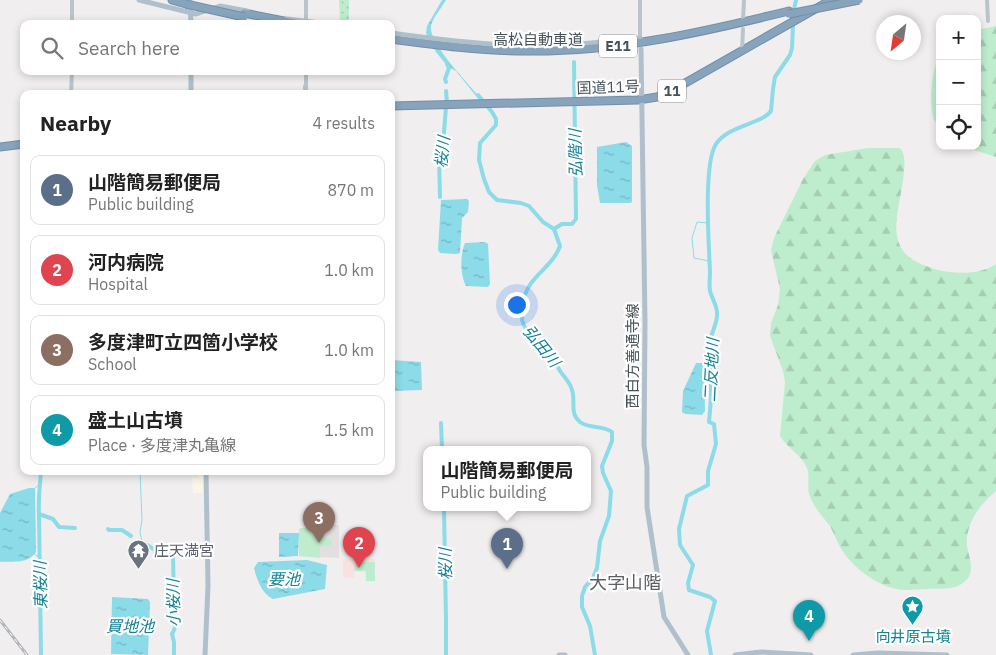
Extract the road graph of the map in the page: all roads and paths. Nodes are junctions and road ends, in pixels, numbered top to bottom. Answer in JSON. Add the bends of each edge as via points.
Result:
{"nodes":[{"id":1,"x":72,"y":0,"type":"edge"},
{"id":2,"x":139,"y":0,"type":"edge"},
{"id":3,"x":172,"y":0,"type":"edge"},
{"id":4,"x":306,"y":0,"type":"edge"},
{"id":5,"x":640,"y":0,"type":"edge"},
{"id":6,"x":744,"y":0,"type":"edge"},
{"id":7,"x":831,"y":0,"type":"edge"},
{"id":8,"x":841,"y":0,"type":"edge"},
{"id":9,"x":859,"y":0,"type":"edge"},
{"id":10,"x":987,"y":0,"type":"edge"},
{"id":11,"x":187,"y":1,"type":"edge"},
{"id":12,"x":789,"y":12,"type":"junction"},
{"id":13,"x":190,"y":13,"type":"junction"},
{"id":14,"x":244,"y":15,"type":"junction"},
{"id":15,"x":72,"y":20,"type":"edge"},
{"id":16,"x":190,"y":20,"type":"edge"},
{"id":17,"x":263,"y":20,"type":"edge"},
{"id":18,"x":287,"y":20,"type":"edge"},
{"id":19,"x":293,"y":20,"type":"edge"},
{"id":20,"x":304,"y":20,"type":"edge"},
{"id":21,"x":744,"y":20,"type":"dead end"},
{"id":22,"x":988,"y":21,"type":"dead end"},
{"id":23,"x":743,"y":29,"type":"dead end"},
{"id":24,"x":395,"y":34,"type":"edge"},
{"id":25,"x":395,"y":39,"type":"edge"},
{"id":26,"x":640,"y":39,"type":"joint"},
{"id":27,"x":430,"y":42,"type":"junction"},
{"id":28,"x":395,"y":43,"type":"edge"},
{"id":29,"x":640,"y":49,"type":"dead end"},
{"id":30,"x":742,"y":51,"type":"junction"},
{"id":31,"x":72,"y":75,"type":"edge"},
{"id":32,"x":191,"y":75,"type":"edge"},
{"id":33,"x":306,"y":75,"type":"edge"},
{"id":34,"x":71,"y":90,"type":"edge"},
{"id":35,"x":191,"y":90,"type":"edge"},
{"id":36,"x":306,"y":90,"type":"dead end"},
{"id":37,"x":642,"y":100,"type":"junction"},
{"id":38,"x":395,"y":106,"type":"edge"},
{"id":39,"x":20,"y":143,"type":"edge"},
{"id":40,"x":0,"y":146,"type":"edge"},
{"id":41,"x":206,"y":475,"type":"edge"},
{"id":42,"x":205,"y":655,"type":"edge"},
{"id":43,"x":559,"y":655,"type":"edge"},
{"id":44,"x":565,"y":655,"type":"edge"},
{"id":45,"x":688,"y":655,"type":"edge"},
{"id":46,"x":735,"y":655,"type":"edge"},
{"id":47,"x":811,"y":655,"type":"edge"},
{"id":48,"x":853,"y":655,"type":"edge"},
{"id":49,"x":947,"y":655,"type":"edge"}],
"edges":[{"from":1,"to":15,"type":"street"},
{"from":2,"to":13,"type":"main road"},
{"from":3,"to":11,"type":"highway"},
{"from":4,"to":20,"type":"street"},
{"from":5,"to":26,"type":"street"},
{"from":6,"to":21,"type":"street"},
{"from":7,"to":30,"type":"highway","name":"国道11号","number":"11"},
{"from":8,"to":12,"type":"highway","name":"高松自動車道","number":"E11","bridge":true},
{"from":9,"to":12,"type":"highway","name":"高松自動車道","number":"E11","bridge":true},
{"from":10,"to":22,"type":"street"},
{"from":11,"to":13,"type":"main road"},
{"from":11,"to":14,"type":"highway","bridge":true},
{"from":12,"to":27,"type":"highway","name":"高松自動車道","number":"E11","via":[[668,42],[574,54],[486,53]]},
{"from":13,"to":16,"type":"main road"},
{"from":13,"to":19,"type":"main road","via":[[199,14],[220,6]]},
{"from":14,"to":17,"type":"highway"},
{"from":14,"to":18,"type":"highway"},
{"from":23,"to":30,"type":"street"},
{"from":24,"to":27,"type":"main road"},
{"from":25,"to":27,"type":"highway","name":"高松自動車道","number":"E11"},
{"from":26,"to":27,"type":"main road","via":[[541,46]]},
{"from":27,"to":28,"type":"highway","name":"高松自動車道","number":"E11"},
{"from":29,"to":37,"type":"main road","name":"西白方善通寺線"},
{"from":30,"to":37,"type":"highway","name":"国道11号","number":"11","via":[[673,90]]},
{"from":31,"to":34,"type":"street"},
{"from":32,"to":35,"type":"main road"},
{"from":33,"to":36,"type":"street"},
{"from":37,"to":38,"type":"highway","name":"国道11号","number":"11"},
{"from":37,"to":45,"type":"main road","name":"西白方善通寺線","via":[[647,507],[664,617]]},
{"from":39,"to":40,"type":"highway"},
{"from":41,"to":42,"type":"main road","via":[[208,586]]},
{"from":43,"to":44,"type":"main road"},
{"from":46,"to":47,"type":"main road","via":[[761,652]]},
{"from":48,"to":49,"type":"main road"}]}
